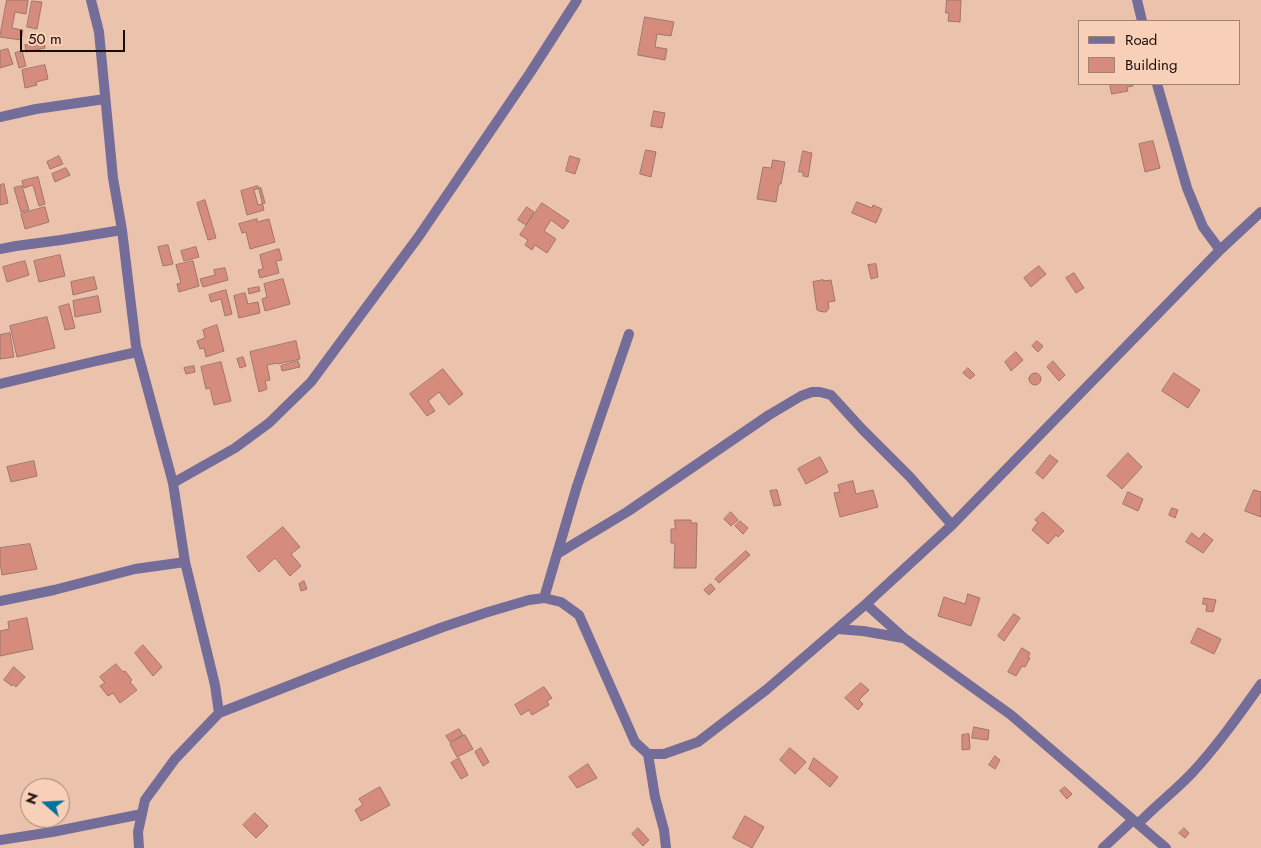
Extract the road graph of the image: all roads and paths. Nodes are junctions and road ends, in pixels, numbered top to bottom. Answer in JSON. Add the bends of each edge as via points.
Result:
{"nodes":[{"id":1,"x":91,"y":0,"type":"edge"},
{"id":2,"x":1137,"y":0,"type":"edge"},
{"id":3,"x":572,"y":1,"type":"edge"},
{"id":4,"x":1142,"y":20,"type":"edge"},
{"id":5,"x":1157,"y":85,"type":"edge"},
{"id":6,"x":105,"y":99,"type":"junction"},
{"id":7,"x":0,"y":117,"type":"edge"},
{"id":8,"x":1261,"y":212,"type":"edge"},
{"id":9,"x":122,"y":230,"type":"junction"},
{"id":10,"x":0,"y":249,"type":"edge"},
{"id":11,"x":1220,"y":250,"type":"junction"},
{"id":12,"x":629,"y":334,"type":"dead end"},
{"id":13,"x":138,"y":352,"type":"junction"},
{"id":14,"x":0,"y":384,"type":"edge"},
{"id":15,"x":173,"y":483,"type":"junction"},
{"id":16,"x":952,"y":525,"type":"junction"},
{"id":17,"x":558,"y":554,"type":"junction"},
{"id":18,"x":185,"y":562,"type":"junction"},
{"id":19,"x":544,"y":598,"type":"junction"},
{"id":20,"x":0,"y":601,"type":"edge"},
{"id":21,"x":866,"y":604,"type":"junction"},
{"id":22,"x":837,"y":629,"type":"junction"},
{"id":23,"x":904,"y":638,"type":"junction"},
{"id":24,"x":1261,"y":684,"type":"edge"},
{"id":25,"x":219,"y":713,"type":"junction"},
{"id":26,"x":648,"y":754,"type":"junction"},
{"id":27,"x":142,"y":814,"type":"junction"},
{"id":28,"x":1136,"y":822,"type":"junction"},
{"id":29,"x":0,"y":840,"type":"edge"},
{"id":30,"x":666,"y":847,"type":"edge"},
{"id":31,"x":139,"y":848,"type":"edge"},
{"id":32,"x":1103,"y":848,"type":"edge"},
{"id":33,"x":1166,"y":848,"type":"edge"}],
"edges":[{"from":1,"to":6,"type":"street","via":[[99,32]]},
{"from":2,"to":4,"type":"street"},
{"from":3,"to":15,"type":"street","via":[[420,236],[311,382],[269,422],[235,448]]},
{"from":5,"to":11,"type":"street","via":[[1187,188],[1203,226]]},
{"from":6,"to":7,"type":"street"},
{"from":6,"to":9,"type":"street"},
{"from":8,"to":11,"type":"street"},
{"from":9,"to":10,"type":"street"},
{"from":9,"to":13,"type":"street"},
{"from":11,"to":16,"type":"street"},
{"from":12,"to":17,"type":"street","via":[[577,486]]},
{"from":13,"to":14,"type":"street"},
{"from":13,"to":15,"type":"street"},
{"from":15,"to":18,"type":"street"},
{"from":16,"to":17,"type":"street","via":[[832,395],[812,392],[769,415],[627,512]]},
{"from":16,"to":21,"type":"street"},
{"from":17,"to":19,"type":"street"},
{"from":18,"to":20,"type":"street","via":[[135,569]]},
{"from":18,"to":25,"type":"street"},
{"from":19,"to":25,"type":"street","via":[[443,627]]},
{"from":19,"to":26,"type":"street","via":[[561,602],[580,615],[635,742]]},
{"from":21,"to":22,"type":"street"},
{"from":21,"to":23,"type":"street"},
{"from":22,"to":23,"type":"street"},
{"from":22,"to":26,"type":"street","via":[[766,690],[698,742],[664,754]]},
{"from":23,"to":28,"type":"street","via":[[1011,715]]},
{"from":24,"to":28,"type":"street","via":[[1212,751],[1175,790]]},
{"from":25,"to":27,"type":"street","via":[[175,759],[145,800]]},
{"from":26,"to":30,"type":"street"},
{"from":27,"to":29,"type":"street"},
{"from":27,"to":31,"type":"street"},
{"from":28,"to":32,"type":"street"},
{"from":28,"to":33,"type":"street"}]}
